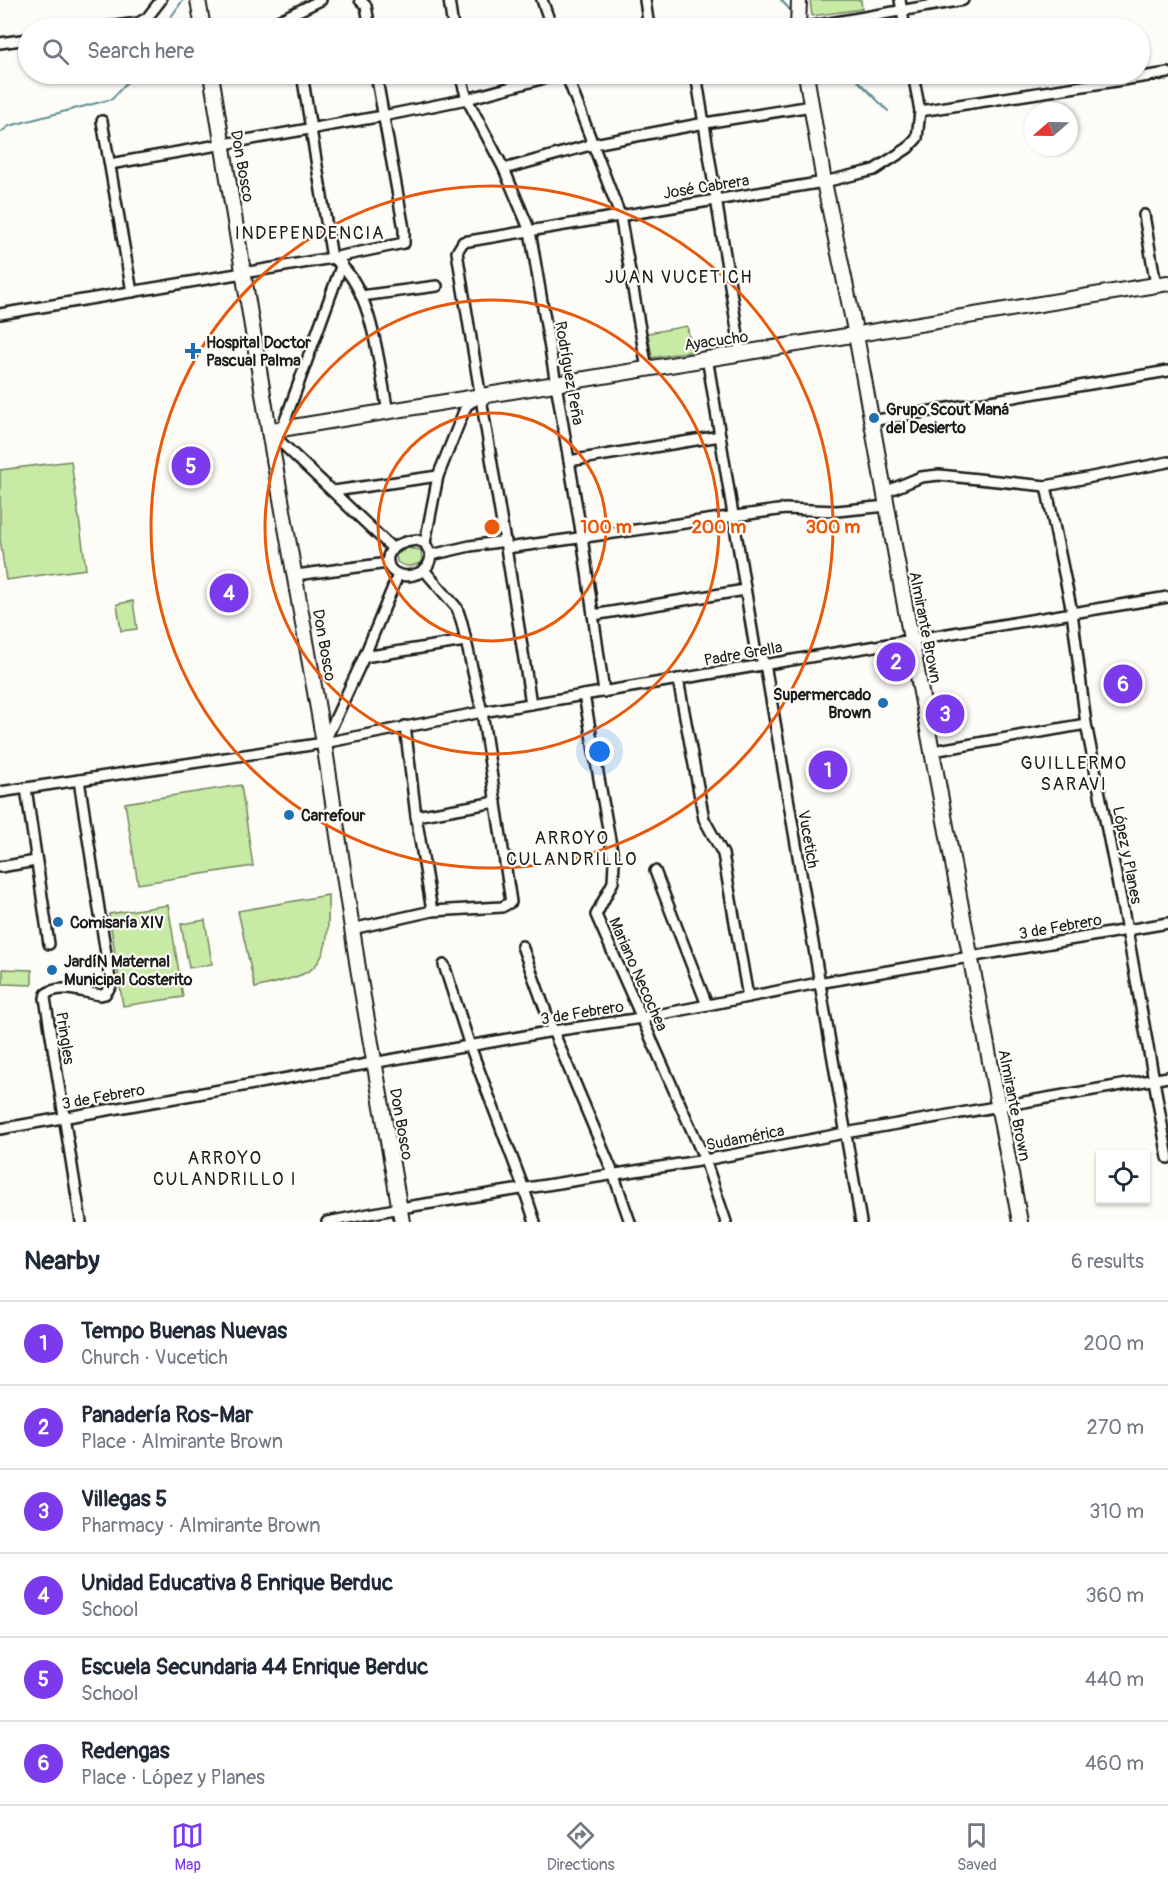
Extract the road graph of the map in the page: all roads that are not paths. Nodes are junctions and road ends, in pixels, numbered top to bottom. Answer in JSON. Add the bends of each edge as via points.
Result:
{"nodes":[{"id":1,"x":161,"y":0,"type":"edge"},
{"id":2,"x":198,"y":0,"type":"edge"},
{"id":3,"x":321,"y":0,"type":"edge"},
{"id":4,"x":449,"y":0,"type":"edge"},
{"id":5,"x":542,"y":0,"type":"edge"},
{"id":6,"x":645,"y":0,"type":"edge"},
{"id":7,"x":799,"y":0,"type":"edge"},
{"id":8,"x":900,"y":0,"type":"edge"},
{"id":9,"x":963,"y":0,"type":"edge"},
{"id":10,"x":363,"y":3,"type":"edge"},
{"id":11,"x":902,"y":10,"type":"junction"},
{"id":12,"x":292,"y":15,"type":"junction"},
{"id":13,"x":147,"y":18,"type":"edge"},
{"id":14,"x":201,"y":18,"type":"edge"},
{"id":15,"x":285,"y":18,"type":"edge"},
{"id":16,"x":292,"y":18,"type":"edge"},
{"id":17,"x":367,"y":18,"type":"edge"},
{"id":18,"x":452,"y":18,"type":"edge"},
{"id":19,"x":548,"y":18,"type":"edge"},
{"id":20,"x":648,"y":18,"type":"edge"},
{"id":21,"x":799,"y":18,"type":"edge"},
{"id":22,"x":856,"y":18,"type":"edge"},
{"id":23,"x":903,"y":18,"type":"edge"},
{"id":24,"x":18,"y":40,"type":"edge"},
{"id":25,"x":0,"y":43,"type":"edge"},
{"id":26,"x":1168,"y":73,"type":"edge"},
{"id":27,"x":1150,"y":76,"type":"edge"},
{"id":28,"x":213,"y":84,"type":"edge"},
{"id":29,"x":304,"y":84,"type":"edge"},
{"id":30,"x":378,"y":84,"type":"edge"},
{"id":31,"x":463,"y":84,"type":"edge"},
{"id":32,"x":523,"y":84,"type":"edge"},
{"id":33,"x":570,"y":84,"type":"edge"},
{"id":34,"x":698,"y":84,"type":"edge"},
{"id":35,"x":808,"y":84,"type":"edge"},
{"id":36,"x":915,"y":84,"type":"edge"},
{"id":37,"x":1096,"y":84,"type":"edge"},
{"id":38,"x":467,"y":99,"type":"junction"},
{"id":39,"x":812,"y":106,"type":"junction"},
{"id":40,"x":920,"y":111,"type":"junction"},
{"id":41,"x":383,"y":116,"type":"junction"},
{"id":42,"x":102,"y":121,"type":"dead end"},
{"id":43,"x":705,"y":123,"type":"junction"},
{"id":44,"x":311,"y":129,"type":"junction"},
{"id":45,"x":223,"y":144,"type":"junction"},
{"id":46,"x":594,"y":144,"type":"junction"},
{"id":47,"x":110,"y":164,"type":"junction"},
{"id":48,"x":504,"y":169,"type":"junction"},
{"id":49,"x":824,"y":182,"type":"junction"},
{"id":50,"x":718,"y":200,"type":"junction"},
{"id":51,"x":620,"y":215,"type":"junction"},
{"id":52,"x":1144,"y":215,"type":"dead end"},
{"id":53,"x":530,"y":231,"type":"junction"},
{"id":54,"x":332,"y":258,"type":"junction"},
{"id":55,"x":342,"y":264,"type":"junction"},
{"id":56,"x":244,"y":273,"type":"junction"},
{"id":57,"x":1162,"y":284,"type":"edge"},
{"id":58,"x":437,"y":286,"type":"dead end"},
{"id":59,"x":132,"y":292,"type":"junction"},
{"id":60,"x":361,"y":296,"type":"junction"},
{"id":61,"x":0,"y":312,"type":"edge"},
{"id":62,"x":856,"y":335,"type":"junction"},
{"id":63,"x":741,"y":354,"type":"junction"},
{"id":64,"x":707,"y":357,"type":"junction"},
{"id":65,"x":647,"y":369,"type":"junction"},
{"id":66,"x":1168,"y":371,"type":"edge"},
{"id":67,"x":557,"y":384,"type":"junction"},
{"id":68,"x":480,"y":398,"type":"junction"},
{"id":69,"x":388,"y":412,"type":"junction"},
{"id":70,"x":871,"y":420,"type":"junction"},
{"id":71,"x":276,"y":430,"type":"junction"},
{"id":72,"x":720,"y":436,"type":"junction"},
{"id":73,"x":569,"y":461,"type":"junction"},
{"id":74,"x":1168,"y":462,"type":"edge"},
{"id":75,"x":438,"y":476,"type":"junction"},
{"id":76,"x":1046,"y":486,"type":"junction"},
{"id":77,"x":334,"y":491,"type":"junction"},
{"id":78,"x":886,"y":499,"type":"junction"},
{"id":79,"x":733,"y":516,"type":"junction"},
{"id":80,"x":582,"y":537,"type":"junction"},
{"id":81,"x":424,"y":543,"type":"junction"},
{"id":82,"x":507,"y":545,"type":"junction"},
{"id":83,"x":392,"y":548,"type":"junction"},
{"id":84,"x":431,"y":555,"type":"junction"},
{"id":85,"x":388,"y":563,"type":"junction"},
{"id":86,"x":424,"y":570,"type":"junction"},
{"id":87,"x":296,"y":575,"type":"junction"},
{"id":88,"x":398,"y":575,"type":"junction"},
{"id":89,"x":745,"y":590,"type":"junction"},
{"id":90,"x":1168,"y":597,"type":"edge"},
{"id":91,"x":1072,"y":612,"type":"junction"},
{"id":92,"x":593,"y":615,"type":"junction"},
{"id":93,"x":911,"y":639,"type":"junction"},
{"id":94,"x":465,"y":641,"type":"junction"},
{"id":95,"x":364,"y":657,"type":"junction"},
{"id":96,"x":765,"y":664,"type":"junction"},
{"id":97,"x":678,"y":679,"type":"junction"},
{"id":98,"x":604,"y":692,"type":"junction"},
{"id":99,"x":584,"y":695,"type":"junction"},
{"id":100,"x":531,"y":704,"type":"junction"},
{"id":101,"x":482,"y":712,"type":"junction"},
{"id":102,"x":1086,"y":724,"type":"junction"},
{"id":103,"x":405,"y":726,"type":"junction"},
{"id":104,"x":324,"y":743,"type":"junction"},
{"id":105,"x":933,"y":751,"type":"junction"},
{"id":106,"x":79,"y":780,"type":"junction"},
{"id":107,"x":26,"y":788,"type":"junction"},
{"id":108,"x":0,"y":792,"type":"edge"},
{"id":109,"x":496,"y":802,"type":"junction"},
{"id":110,"x":416,"y":816,"type":"junction"},
{"id":111,"x":36,"y":861,"type":"junction"},
{"id":112,"x":0,"y":867,"type":"edge"},
{"id":113,"x":655,"y":872,"type":"dead end"},
{"id":114,"x":432,"y":911,"type":"junction"},
{"id":115,"x":1168,"y":923,"type":"edge"},
{"id":116,"x":352,"y":929,"type":"junction"},
{"id":117,"x":1127,"y":930,"type":"junction"},
{"id":118,"x":49,"y":944,"type":"dead end"},
{"id":119,"x":522,"y":946,"type":"dead end"},
{"id":120,"x":971,"y":957,"type":"junction"},
{"id":121,"x":444,"y":965,"type":"dead end"},
{"id":122,"x":818,"y":983,"type":"junction"},
{"id":123,"x":748,"y":997,"type":"junction"},
{"id":124,"x":707,"y":1005,"type":"junction"},
{"id":125,"x":642,"y":1018,"type":"junction"},
{"id":126,"x":553,"y":1031,"type":"junction"},
{"id":127,"x":470,"y":1046,"type":"junction"},
{"id":128,"x":375,"y":1064,"type":"junction"},
{"id":129,"x":1168,"y":1077,"type":"edge"},
{"id":130,"x":1153,"y":1080,"type":"junction"},
{"id":131,"x":999,"y":1107,"type":"junction"},
{"id":132,"x":64,"y":1118,"type":"junction"},
{"id":133,"x":0,"y":1129,"type":"edge"},
{"id":134,"x":845,"y":1133,"type":"junction"},
{"id":135,"x":1168,"y":1158,"type":"edge"},
{"id":136,"x":705,"y":1160,"type":"junction"},
{"id":137,"x":613,"y":1173,"type":"junction"},
{"id":138,"x":524,"y":1189,"type":"junction"},
{"id":139,"x":400,"y":1208,"type":"junction"},
{"id":140,"x":81,"y":1222,"type":"edge"},
{"id":141,"x":327,"y":1222,"type":"edge"},
{"id":142,"x":402,"y":1222,"type":"edge"},
{"id":143,"x":535,"y":1222,"type":"edge"},
{"id":144,"x":630,"y":1222,"type":"edge"},
{"id":145,"x":726,"y":1222,"type":"edge"},
{"id":146,"x":861,"y":1222,"type":"edge"},
{"id":147,"x":1020,"y":1222,"type":"edge"}],
"edges":[{"from":1,"to":13,"type":"street"},
{"from":2,"to":14,"type":"main road"},
{"from":3,"to":12,"type":"street"},
{"from":4,"to":18,"type":"street"},
{"from":5,"to":19,"type":"street"},
{"from":6,"to":20,"type":"street"},
{"from":7,"to":21,"type":"main road"},
{"from":8,"to":11,"type":"street"},
{"from":9,"to":11,"type":"street"},
{"from":10,"to":17,"type":"street"},
{"from":11,"to":22,"type":"street"},
{"from":11,"to":23,"type":"street"},
{"from":12,"to":15,"type":"street"},
{"from":12,"to":16,"type":"street"},
{"from":24,"to":25,"type":"street"},
{"from":26,"to":27,"type":"street"},
{"from":28,"to":45,"type":"main road","name":"Don Bosco"},
{"from":29,"to":44,"type":"street"},
{"from":30,"to":41,"type":"street"},
{"from":31,"to":38,"type":"street","name":"Rodríguez Peña"},
{"from":32,"to":38,"type":"street"},
{"from":33,"to":46,"type":"street"},
{"from":34,"to":43,"type":"street"},
{"from":35,"to":39,"type":"main road","name":"Almirante Brown"},
{"from":36,"to":40,"type":"street"},
{"from":37,"to":40,"type":"street"},
{"from":38,"to":41,"type":"street"},
{"from":38,"to":48,"type":"street","name":"Rodríguez Peña"},
{"from":39,"to":43,"type":"street"},
{"from":39,"to":49,"type":"main road","name":"Almirante Brown"},
{"from":40,"to":49,"type":"street","name":"José Cabrera","via":[[917,138],[908,148],[874,170]]},
{"from":41,"to":44,"type":"street"},
{"from":41,"to":54,"type":"street","via":[[404,243]]},
{"from":42,"to":47,"type":"street"},
{"from":43,"to":46,"type":"street"},
{"from":43,"to":50,"type":"street"},
{"from":44,"to":45,"type":"street"},
{"from":44,"to":54,"type":"street"},
{"from":45,"to":47,"type":"street"},
{"from":45,"to":56,"type":"main road","name":"Don Bosco"},
{"from":46,"to":48,"type":"street"},
{"from":46,"to":51,"type":"street"},
{"from":47,"to":59,"type":"street"},
{"from":48,"to":53,"type":"street","name":"Rodríguez Peña"},
{"from":49,"to":50,"type":"street","name":"José Cabrera"},
{"from":49,"to":62,"type":"main road","name":"Almirante Brown"},
{"from":50,"to":51,"type":"street","name":"José Cabrera"},
{"from":50,"to":63,"type":"street"},
{"from":51,"to":53,"type":"street","name":"José Cabrera"},
{"from":51,"to":65,"type":"street"},
{"from":52,"to":57,"type":"street"},
{"from":53,"to":67,"type":"street","name":"Rodríguez Peña"},
{"from":53,"to":68,"type":"street","name":"José Cabrera","via":[[463,242],[458,252]]},
{"from":54,"to":55,"type":"street"},
{"from":54,"to":56,"type":"street"},
{"from":55,"to":60,"type":"street"},
{"from":55,"to":71,"type":"street"},
{"from":56,"to":59,"type":"street"},
{"from":56,"to":71,"type":"main road","name":"Don Bosco"},
{"from":57,"to":62,"type":"main road","name":"Ayacucho"},
{"from":58,"to":60,"type":"street"},
{"from":59,"to":61,"type":"street"},
{"from":60,"to":69,"type":"street","via":[[372,330]]},
{"from":62,"to":63,"type":"main road","name":"Ayacucho"},
{"from":62,"to":70,"type":"main road","name":"Almirante Brown"},
{"from":63,"to":64,"type":"main road","name":"Ayacucho"},
{"from":64,"to":65,"type":"main road","name":"Ayacucho"},
{"from":64,"to":72,"type":"street","name":"Vucetich"},
{"from":65,"to":67,"type":"main road","name":"Ayacucho"},
{"from":66,"to":70,"type":"street"},
{"from":67,"to":68,"type":"main road","name":"Ayacucho"},
{"from":67,"to":73,"type":"street","name":"Rodríguez Peña"},
{"from":68,"to":69,"type":"main road","name":"Ayacucho"},
{"from":68,"to":75,"type":"street","via":[[467,405]]},
{"from":68,"to":82,"type":"street"},
{"from":69,"to":71,"type":"main road","name":"Ayacucho"},
{"from":70,"to":78,"type":"main road","name":"Almirante Brown"},
{"from":71,"to":77,"type":"street"},
{"from":71,"to":87,"type":"main road","name":"Don Bosco"},
{"from":72,"to":73,"type":"street"},
{"from":72,"to":79,"type":"street","name":"Vucetich"},
{"from":73,"to":80,"type":"street","name":"Rodríguez Peña"},
{"from":74,"to":76,"type":"street"},
{"from":75,"to":77,"type":"street"},
{"from":75,"to":81,"type":"street"},
{"from":76,"to":78,"type":"street","via":[[939,475],[921,477]]},
{"from":76,"to":91,"type":"street","name":"López y Planes"},
{"from":77,"to":83,"type":"street"},
{"from":78,"to":79,"type":"street","via":[[837,511],[785,509]]},
{"from":78,"to":93,"type":"main road","name":"Almirante Brown"},
{"from":79,"to":80,"type":"street"},
{"from":79,"to":89,"type":"street","name":"Vucetich"},
{"from":80,"to":82,"type":"street"},
{"from":80,"to":92,"type":"street","name":"Rodríguez Peña"},
{"from":81,"to":83,"type":"street","via":[[404,542]]},
{"from":81,"to":84,"type":"street"},
{"from":82,"to":84,"type":"street","via":[[470,546]]},
{"from":82,"to":100,"type":"street"},
{"from":83,"to":85,"type":"street"},
{"from":84,"to":86,"type":"street"},
{"from":85,"to":87,"type":"street"},
{"from":85,"to":88,"type":"street"},
{"from":86,"to":88,"type":"street"},
{"from":86,"to":94,"type":"street","via":[[457,608]]},
{"from":87,"to":104,"type":"main road","name":"Don Bosco"},
{"from":88,"to":95,"type":"street"},
{"from":89,"to":92,"type":"street"},
{"from":89,"to":96,"type":"street","name":"Vucetich","via":[[755,648]]},
{"from":90,"to":91,"type":"street","name":"Padre Grella"},
{"from":91,"to":93,"type":"street","name":"Padre Grella"},
{"from":91,"to":102,"type":"street","name":"López y Planes"},
{"from":92,"to":98,"type":"street","name":"Rodríguez Peña"},
{"from":93,"to":96,"type":"street","name":"Padre Grella"},
{"from":93,"to":105,"type":"main road","name":"Almirante Brown"},
{"from":94,"to":95,"type":"street"},
{"from":94,"to":101,"type":"street"},
{"from":95,"to":104,"type":"street"},
{"from":96,"to":97,"type":"street","name":"Padre Grella"},
{"from":96,"to":122,"type":"street","name":"Vucetich"},
{"from":97,"to":98,"type":"street","name":"Padre Grella"},
{"from":97,"to":123,"type":"street","via":[[704,819],[723,854]]},
{"from":98,"to":99,"type":"street","name":"Padre Grella"},
{"from":99,"to":100,"type":"street","name":"Padre Grella"},
{"from":99,"to":125,"type":"street","name":"Mariano Necochea","via":[[614,862],[613,882],[597,915]]},
{"from":100,"to":101,"type":"street","name":"Padre Grella"},
{"from":101,"to":103,"type":"street","name":"Padre Grella"},
{"from":101,"to":109,"type":"street"},
{"from":102,"to":105,"type":"street"},
{"from":102,"to":117,"type":"street","name":"López y Planes"},
{"from":103,"to":104,"type":"street","name":"Padre Grella"},
{"from":103,"to":110,"type":"street"},
{"from":104,"to":106,"type":"street","name":"Padre Grella"},
{"from":104,"to":116,"type":"main road","name":"Don Bosco"},
{"from":105,"to":120,"type":"main road","name":"Almirante Brown"},
{"from":106,"to":107,"type":"street","name":"Padre Grella"},
{"from":106,"to":132,"type":"street","name":"Pringles","via":[[111,986],[101,995],[60,989],[46,994]]},
{"from":107,"to":108,"type":"street","name":"Padre Grella"},
{"from":107,"to":111,"type":"street"},
{"from":109,"to":110,"type":"street"},
{"from":109,"to":114,"type":"street","via":[[511,902],[502,907]]},
{"from":110,"to":114,"type":"street"},
{"from":111,"to":112,"type":"street"},
{"from":111,"to":118,"type":"street"},
{"from":113,"to":124,"type":"street"},
{"from":114,"to":116,"type":"street"},
{"from":115,"to":117,"type":"street","name":"3 de Febrero"},
{"from":116,"to":128,"type":"main road","name":"Don Bosco"},
{"from":117,"to":120,"type":"street","name":"3 de Febrero"},
{"from":117,"to":130,"type":"street","name":"López y Planes"},
{"from":119,"to":126,"type":"street"},
{"from":120,"to":122,"type":"street","name":"3 de Febrero"},
{"from":120,"to":131,"type":"main road","name":"Almirante Brown"},
{"from":121,"to":127,"type":"street"},
{"from":122,"to":123,"type":"street","name":"3 de Febrero"},
{"from":122,"to":134,"type":"street","name":"Vucetich"},
{"from":123,"to":124,"type":"street","name":"3 de Febrero"},
{"from":124,"to":125,"type":"street","name":"3 de Febrero"},
{"from":125,"to":126,"type":"street","name":"3 de Febrero"},
{"from":125,"to":136,"type":"street","name":"Mariano Necochea"},
{"from":126,"to":127,"type":"street","name":"3 de Febrero"},
{"from":126,"to":137,"type":"street"},
{"from":127,"to":128,"type":"street","name":"3 de Febrero"},
{"from":127,"to":138,"type":"street"},
{"from":128,"to":132,"type":"street","name":"3 de Febrero"},
{"from":128,"to":139,"type":"main road","name":"Don Bosco"},
{"from":129,"to":130,"type":"street","name":"Sudamérica"},
{"from":130,"to":131,"type":"street","name":"Sudamérica"},
{"from":130,"to":135,"type":"street","name":"López y Planes"},
{"from":131,"to":134,"type":"street","name":"Sudamérica"},
{"from":131,"to":147,"type":"main road","name":"Almirante Brown"},
{"from":132,"to":133,"type":"street","name":"3 de Febrero"},
{"from":132,"to":140,"type":"street","name":"Pringles"},
{"from":134,"to":136,"type":"street","name":"Sudamérica"},
{"from":134,"to":146,"type":"street","name":"Vucetich"},
{"from":136,"to":137,"type":"street","name":"Sudamérica"},
{"from":136,"to":145,"type":"street","name":"Mariano Necochea"},
{"from":137,"to":138,"type":"street","name":"Sudamérica"},
{"from":137,"to":144,"type":"street"},
{"from":138,"to":139,"type":"street","name":"Sudamérica"},
{"from":138,"to":143,"type":"street"},
{"from":139,"to":141,"type":"street","name":"Sudamérica"},
{"from":139,"to":142,"type":"main road","name":"Don Bosco"}]}
